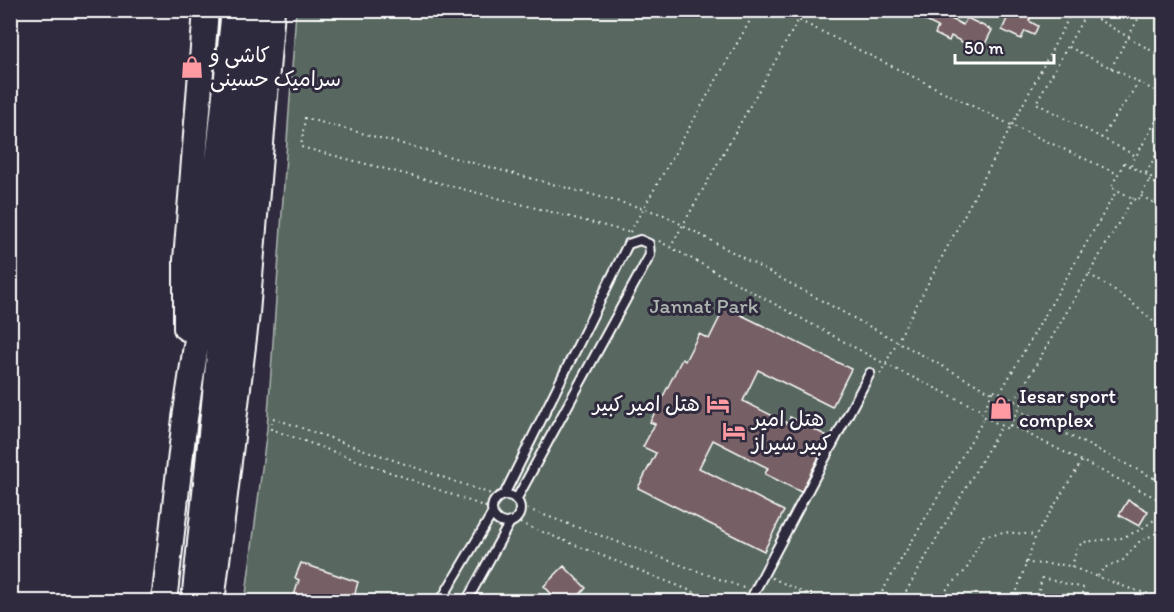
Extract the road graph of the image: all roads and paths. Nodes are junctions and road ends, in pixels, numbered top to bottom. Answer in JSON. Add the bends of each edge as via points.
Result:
{"nodes":[{"id":1,"x":206,"y":10,"type":"edge"},
{"id":2,"x":234,"y":10,"type":"edge"},
{"id":3,"x":272,"y":10,"type":"edge"},
{"id":4,"x":756,"y":10,"type":"edge"},
{"id":5,"x":778,"y":10,"type":"edge"},
{"id":6,"x":804,"y":10,"type":"edge"},
{"id":7,"x":1073,"y":10,"type":"edge"},
{"id":8,"x":1143,"y":10,"type":"edge"},
{"id":9,"x":1148,"y":10,"type":"edge"},
{"id":10,"x":1088,"y":12,"type":"edge"},
{"id":11,"x":255,"y":17,"type":"edge"},
{"id":12,"x":1164,"y":20,"type":"edge"},
{"id":13,"x":798,"y":21,"type":"junction"},
{"id":14,"x":1128,"y":37,"type":"junction"},
{"id":15,"x":1068,"y":46,"type":"junction"},
{"id":16,"x":1164,"y":58,"type":"edge"},
{"id":17,"x":1111,"y":68,"type":"junction"},
{"id":18,"x":1139,"y":82,"type":"junction"},
{"id":19,"x":1164,"y":96,"type":"edge"},
{"id":20,"x":1164,"y":107,"type":"edge"},
{"id":21,"x":1013,"y":125,"type":"junction"},
{"id":22,"x":1101,"y":138,"type":"junction"},
{"id":23,"x":1164,"y":141,"type":"edge"},
{"id":24,"x":1136,"y":156,"type":"junction"},
{"id":25,"x":1130,"y":166,"type":"junction"},
{"id":26,"x":1118,"y":174,"type":"junction"},
{"id":27,"x":1145,"y":174,"type":"junction"},
{"id":28,"x":1149,"y":180,"type":"junction"},
{"id":29,"x":1164,"y":188,"type":"edge"},
{"id":30,"x":1117,"y":190,"type":"junction"},
{"id":31,"x":1141,"y":196,"type":"junction"},
{"id":32,"x":1133,"y":198,"type":"junction"},
{"id":33,"x":1164,"y":208,"type":"edge"},
{"id":34,"x":630,"y":233,"type":"dead end"},
{"id":35,"x":670,"y":248,"type":"dead end"},
{"id":36,"x":1089,"y":273,"type":"junction"},
{"id":37,"x":1164,"y":330,"type":"edge"},
{"id":38,"x":870,"y":373,"type":"dead end"},
{"id":39,"x":880,"y":374,"type":"dead end"},
{"id":40,"x":1000,"y":393,"type":"junction"},
{"id":41,"x":1015,"y":401,"type":"junction"},
{"id":42,"x":1018,"y":410,"type":"junction"},
{"id":43,"x":985,"y":417,"type":"junction"},
{"id":44,"x":185,"y":418,"type":"junction"},
{"id":45,"x":1002,"y":425,"type":"junction"},
{"id":46,"x":1010,"y":425,"type":"junction"},
{"id":47,"x":1164,"y":460,"type":"edge"},
{"id":48,"x":1082,"y":461,"type":"junction"},
{"id":49,"x":1154,"y":479,"type":"junction"},
{"id":50,"x":1164,"y":483,"type":"edge"},
{"id":51,"x":502,"y":496,"type":"junction"},
{"id":52,"x":518,"y":503,"type":"junction"},
{"id":53,"x":1164,"y":504,"type":"edge"},
{"id":54,"x":492,"y":511,"type":"junction"},
{"id":55,"x":512,"y":522,"type":"junction"},
{"id":56,"x":1164,"y":529,"type":"edge"},
{"id":57,"x":1035,"y":535,"type":"junction"},
{"id":58,"x":1025,"y":563,"type":"junction"},
{"id":59,"x":1072,"y":567,"type":"junction"},
{"id":60,"x":1098,"y":576,"type":"junction"},
{"id":61,"x":768,"y":586,"type":"dead end"},
{"id":62,"x":741,"y":595,"type":"dead end"},
{"id":63,"x":1161,"y":599,"type":"edge"},
{"id":64,"x":164,"y":602,"type":"edge"},
{"id":65,"x":194,"y":602,"type":"edge"},
{"id":66,"x":212,"y":602,"type":"edge"},
{"id":67,"x":440,"y":602,"type":"edge"},
{"id":68,"x":466,"y":602,"type":"edge"},
{"id":69,"x":719,"y":602,"type":"edge"},
{"id":70,"x":749,"y":602,"type":"edge"},
{"id":71,"x":824,"y":602,"type":"edge"},
{"id":72,"x":876,"y":602,"type":"edge"},
{"id":73,"x":900,"y":602,"type":"edge"},
{"id":74,"x":945,"y":602,"type":"edge"},
{"id":75,"x":1013,"y":602,"type":"edge"},
{"id":76,"x":1036,"y":602,"type":"edge"},
{"id":77,"x":1081,"y":602,"type":"edge"},
{"id":78,"x":1101,"y":602,"type":"edge"},
{"id":79,"x":1125,"y":602,"type":"edge"}],
"edges":[{"from":1,"to":44,"type":"main road","via":[[186,260]]},
{"from":2,"to":44,"type":"main road","via":[[204,293]]},
{"from":3,"to":66,"type":"main road","via":[[247,313]]},
{"from":4,"to":34,"type":"path"},
{"from":5,"to":13,"type":"path"},
{"from":6,"to":13,"type":"path"},
{"from":7,"to":21,"type":"path"},
{"from":8,"to":14,"type":"path"},
{"from":9,"to":12,"type":"path"},
{"from":10,"to":14,"type":"path"},
{"from":10,"to":15,"type":"path"},
{"from":11,"to":65,"type":"main road"},
{"from":13,"to":21,"type":"path"},
{"from":13,"to":35,"type":"path"},
{"from":14,"to":16,"type":"path"},
{"from":14,"to":17,"type":"path"},
{"from":15,"to":17,"type":"path"},
{"from":15,"to":22,"type":"path","via":[[1036,102]]},
{"from":17,"to":18,"type":"path"},
{"from":18,"to":19,"type":"path"},
{"from":18,"to":22,"type":"path"},
{"from":20,"to":24,"type":"path"},
{"from":21,"to":26,"type":"path"},
{"from":21,"to":39,"type":"path"},
{"from":22,"to":24,"type":"path"},
{"from":23,"to":27,"type":"path"},
{"from":24,"to":25,"type":"path"},
{"from":25,"to":26,"type":"path","via":[[1124,163]]},
{"from":25,"to":27,"type":"path"},
{"from":26,"to":30,"type":"path","via":[[1111,187]]},
{"from":27,"to":28,"type":"path","via":[[1151,177]]},
{"from":28,"to":29,"type":"path"},
{"from":28,"to":31,"type":"path"},
{"from":30,"to":32,"type":"path"},
{"from":30,"to":40,"type":"path"},
{"from":31,"to":32,"type":"path","via":[[1138,201]]},
{"from":31,"to":33,"type":"path"},
{"from":32,"to":36,"type":"path"},
{"from":36,"to":37,"type":"path"},
{"from":36,"to":41,"type":"path"},
{"from":38,"to":70,"type":"lane"},
{"from":40,"to":41,"type":"path"},
{"from":40,"to":43,"type":"path","via":[[994,390],[981,415]]},
{"from":41,"to":42,"type":"path","via":[[1021,404]]},
{"from":42,"to":46,"type":"path"},
{"from":42,"to":49,"type":"path"},
{"from":43,"to":45,"type":"path"},
{"from":43,"to":72,"type":"path"},
{"from":44,"to":64,"type":"main road"},
{"from":45,"to":46,"type":"path","via":[[1008,429]]},
{"from":45,"to":73,"type":"path"},
{"from":46,"to":48,"type":"path"},
{"from":47,"to":49,"type":"path"},
{"from":48,"to":53,"type":"path"},
{"from":48,"to":57,"type":"path"},
{"from":49,"to":50,"type":"path"},
{"from":51,"to":52,"type":"lane","via":[[511,496]]},
{"from":51,"to":52,"type":"lane","via":[[628,244],[640,240],[649,244],[650,255]]},
{"from":51,"to":54,"type":"lane","via":[[495,501]]},
{"from":51,"to":54,"type":"path","via":[[273,418],[271,429]]},
{"from":52,"to":55,"type":"lane","via":[[518,515]]},
{"from":52,"to":62,"type":"path","via":[[744,588]]},
{"from":53,"to":59,"type":"path","via":[[1157,518],[1140,530],[1084,542],[1077,547]]},
{"from":54,"to":55,"type":"lane","via":[[498,521]]},
{"from":54,"to":67,"type":"lane"},
{"from":55,"to":68,"type":"lane"},
{"from":55,"to":69,"type":"path"},
{"from":56,"to":60,"type":"path","via":[[1139,542],[1124,560],[1104,568]]},
{"from":57,"to":58,"type":"path"},
{"from":57,"to":74,"type":"path","via":[[1005,532],[983,536],[966,570],[947,589]]},
{"from":58,"to":59,"type":"path"},
{"from":58,"to":75,"type":"path"},
{"from":59,"to":60,"type":"path"},
{"from":60,"to":63,"type":"path"},
{"from":61,"to":71,"type":"path","via":[[772,578]]},
{"from":76,"to":77,"type":"path","via":[[1042,578],[1084,588]]},
{"from":78,"to":79,"type":"path","via":[[1102,596]]}]}
